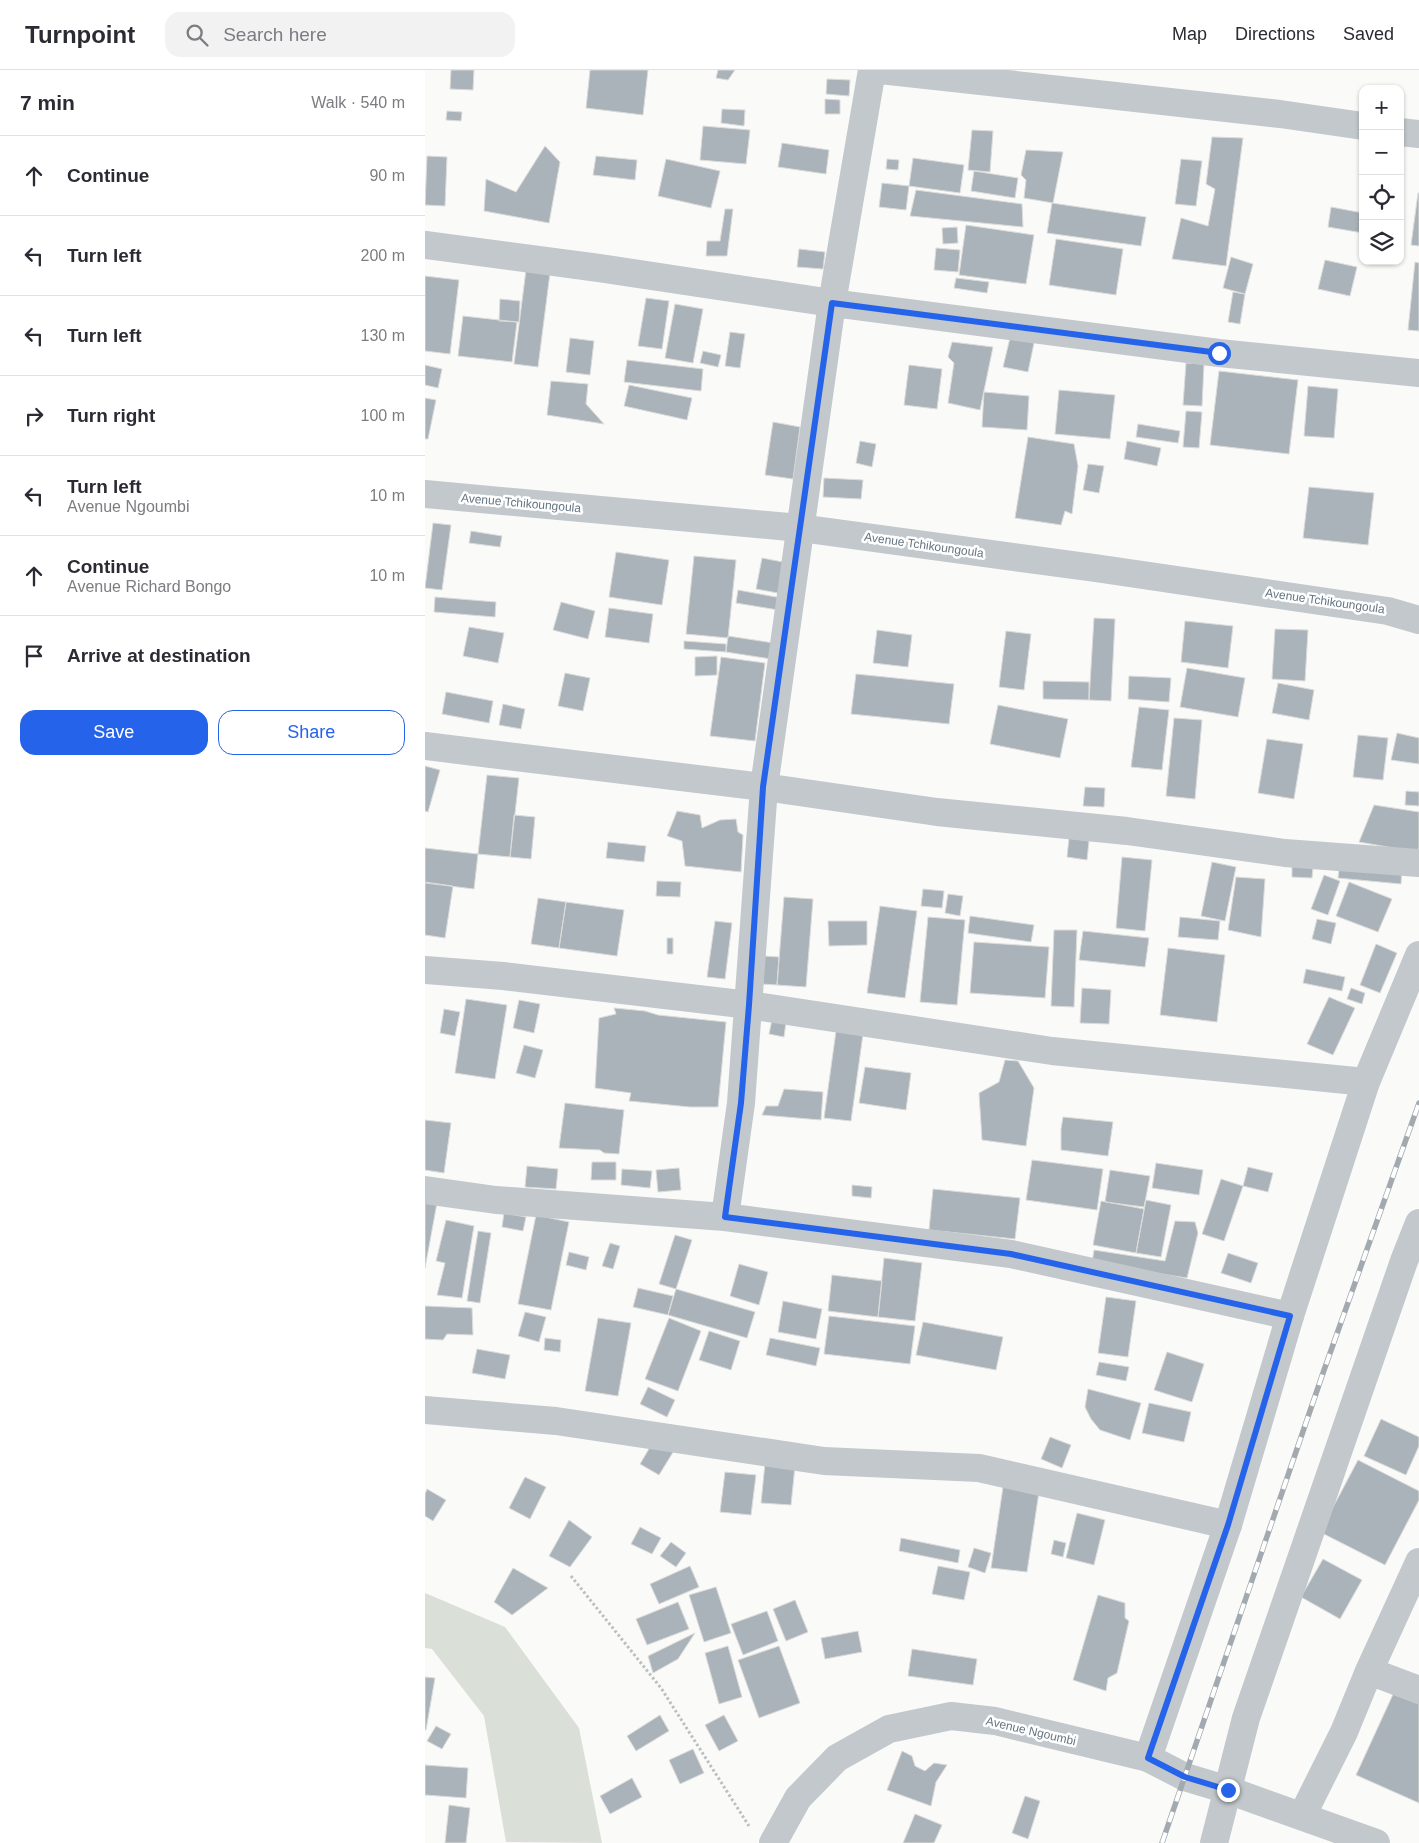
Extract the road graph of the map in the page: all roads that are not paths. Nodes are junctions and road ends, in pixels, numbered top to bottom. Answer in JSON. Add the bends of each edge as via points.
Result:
{"nodes":[{"id":1,"x":872,"y":70,"type":"edge"},
{"id":2,"x":880,"y":70,"type":"edge"},
{"id":3,"x":1359,"y":125,"type":"edge"},
{"id":4,"x":1404,"y":132,"type":"edge"},
{"id":5,"x":1419,"y":134,"type":"edge"},
{"id":6,"x":425,"y":244,"type":"edge"},
{"id":7,"x":832,"y":303,"type":"junction"},
{"id":8,"x":1419,"y":372,"type":"edge"},
{"id":9,"x":425,"y":494,"type":"edge"},
{"id":10,"x":800,"y":528,"type":"junction"},
{"id":11,"x":1419,"y":620,"type":"edge"},
{"id":12,"x":425,"y":746,"type":"edge"},
{"id":13,"x":763,"y":787,"type":"junction"},
{"id":14,"x":1419,"y":863,"type":"edge"},
{"id":15,"x":1419,"y":955,"type":"edge"},
{"id":16,"x":425,"y":970,"type":"edge"},
{"id":17,"x":749,"y":1005,"type":"junction"},
{"id":18,"x":1366,"y":1082,"type":"junction"},
{"id":19,"x":425,"y":1190,"type":"edge"},
{"id":20,"x":725,"y":1217,"type":"junction"},
{"id":21,"x":1419,"y":1223,"type":"edge"},
{"id":22,"x":1290,"y":1316,"type":"junction"},
{"id":23,"x":425,"y":1410,"type":"edge"},
{"id":24,"x":1228,"y":1525,"type":"junction"},
{"id":25,"x":1419,"y":1562,"type":"edge"},
{"id":26,"x":1369,"y":1671,"type":"junction"},
{"id":27,"x":1419,"y":1690,"type":"edge"},
{"id":28,"x":1148,"y":1758,"type":"junction"},
{"id":29,"x":1228,"y":1790,"type":"junction"},
{"id":30,"x":1302,"y":1816,"type":"junction"},
{"id":31,"x":773,"y":1843,"type":"edge"},
{"id":32,"x":1214,"y":1843,"type":"edge"},
{"id":33,"x":1376,"y":1843,"type":"edge"}],
"edges":[{"from":1,"to":7,"type":"street"},
{"from":2,"to":3,"type":"street"},
{"from":4,"to":5,"type":"street"},
{"from":6,"to":7,"type":"street"},
{"from":7,"to":8,"type":"street","via":[[1219,353]]},
{"from":7,"to":10,"type":"street"},
{"from":9,"to":10,"type":"street","name":"Avenue Tchikoungoula"},
{"from":10,"to":11,"type":"street","name":"Avenue Tchikoungoula","via":[[1379,609]]},
{"from":10,"to":13,"type":"street"},
{"from":12,"to":13,"type":"street"},
{"from":13,"to":14,"type":"street","via":[[937,812],[1127,831],[1285,853]]},
{"from":13,"to":17,"type":"street"},
{"from":15,"to":18,"type":"street"},
{"from":16,"to":17,"type":"street"},
{"from":17,"to":18,"type":"street","via":[[1052,1051]]},
{"from":17,"to":20,"type":"street","via":[[741,1103]]},
{"from":18,"to":22,"type":"street"},
{"from":19,"to":20,"type":"street","via":[[496,1200]]},
{"from":20,"to":22,"type":"street","via":[[1011,1254]]},
{"from":21,"to":29,"type":"street","via":[[1246,1718]]},
{"from":22,"to":24,"type":"street"},
{"from":23,"to":24,"type":"street","via":[[556,1421],[824,1461],[979,1468]]},
{"from":24,"to":28,"type":"street"},
{"from":25,"to":26,"type":"street"},
{"from":26,"to":27,"type":"street"},
{"from":26,"to":30,"type":"street","via":[[1344,1732]]},
{"from":28,"to":29,"type":"street","name":"Avenue Ngoumbi","via":[[1185,1777]]},
{"from":28,"to":31,"type":"street","name":"Avenue Ngoumbi","via":[[995,1721],[951,1716],[889,1729],[837,1758],[798,1798]]},
{"from":29,"to":30,"type":"street","name":"Avenue Ngoumbi"},
{"from":29,"to":32,"type":"street"},
{"from":30,"to":33,"type":"street","name":"Avenue Ngoumbi"}]}
